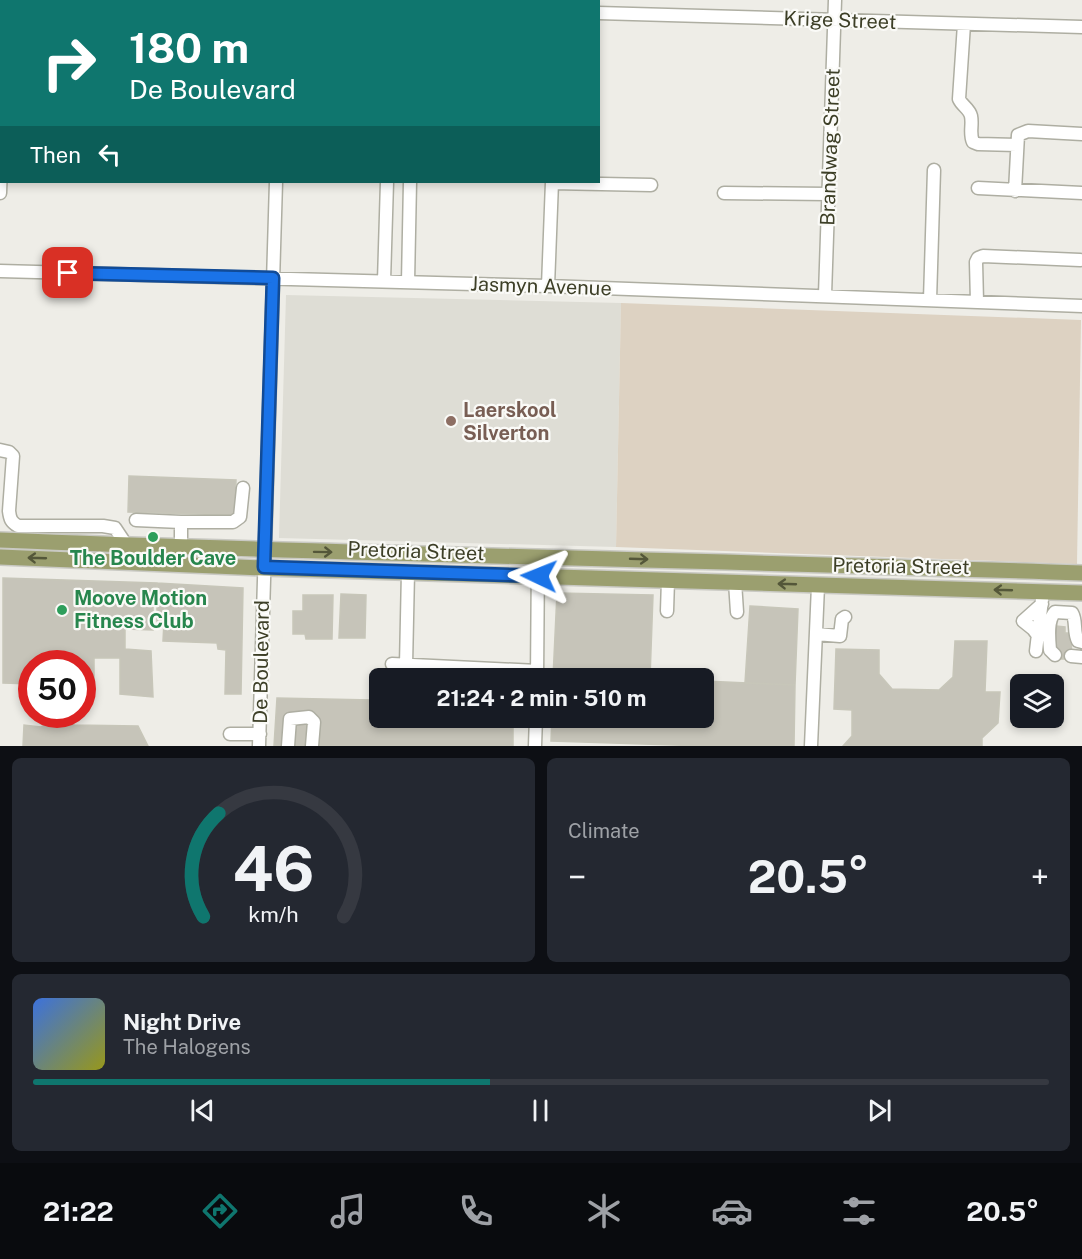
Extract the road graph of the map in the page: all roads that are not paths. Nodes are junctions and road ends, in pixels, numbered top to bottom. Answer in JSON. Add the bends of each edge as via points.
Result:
{"nodes":[{"id":1,"x":835,"y":0,"type":"edge"},
{"id":2,"x":600,"y":13,"type":"edge"},
{"id":3,"x":835,"y":19,"type":"junction"},
{"id":4,"x":964,"y":24,"type":"junction"},
{"id":5,"x":1082,"y":27,"type":"edge"},
{"id":6,"x":1082,"y":134,"type":"edge"},
{"id":7,"x":1017,"y":145,"type":"junction"},
{"id":8,"x":934,"y":170,"type":"dead end"},
{"id":9,"x":276,"y":183,"type":"edge"},
{"id":10,"x":387,"y":183,"type":"edge"},
{"id":11,"x":410,"y":183,"type":"edge"},
{"id":12,"x":552,"y":183,"type":"edge"},
{"id":13,"x":585,"y":183,"type":"edge"},
{"id":14,"x":651,"y":185,"type":"dead end"},
{"id":15,"x":978,"y":188,"type":"dead end"},
{"id":16,"x":1015,"y":191,"type":"junction"},
{"id":17,"x":724,"y":193,"type":"dead end"},
{"id":18,"x":1082,"y":193,"type":"edge"},
{"id":19,"x":828,"y":194,"type":"junction"},
{"id":20,"x":1080,"y":260,"type":"dead end"},
{"id":21,"x":0,"y":271,"type":"edge"},
{"id":22,"x":273,"y":278,"type":"junction"},
{"id":23,"x":384,"y":281,"type":"junction"},
{"id":24,"x":408,"y":282,"type":"junction"},
{"id":25,"x":548,"y":286,"type":"junction"},
{"id":26,"x":825,"y":295,"type":"junction"},
{"id":27,"x":930,"y":300,"type":"junction"},
{"id":28,"x":977,"y":302,"type":"junction"},
{"id":29,"x":1082,"y":306,"type":"edge"},
{"id":30,"x":0,"y":450,"type":"edge"},
{"id":31,"x":243,"y":488,"type":"dead end"},
{"id":32,"x":136,"y":520,"type":"dead end"},
{"id":33,"x":181,"y":522,"type":"junction"},
{"id":34,"x":0,"y":540,"type":"edge"},
{"id":35,"x":127,"y":546,"type":"junction"},
{"id":36,"x":181,"y":547,"type":"junction"},
{"id":37,"x":265,"y":551,"type":"junction"},
{"id":38,"x":538,"y":556,"type":"junction"},
{"id":39,"x":0,"y":557,"type":"edge"},
{"id":40,"x":575,"y":557,"type":"junction"},
{"id":41,"x":264,"y":567,"type":"junction"},
{"id":42,"x":408,"y":572,"type":"junction"},
{"id":43,"x":1082,"y":573,"type":"edge"},
{"id":44,"x":539,"y":576,"type":"junction"},
{"id":45,"x":668,"y":580,"type":"junction"},
{"id":46,"x":735,"y":582,"type":"junction"},
{"id":47,"x":818,"y":586,"type":"junction"},
{"id":48,"x":1082,"y":593,"type":"edge"},
{"id":49,"x":1042,"y":598,"type":"junction"},
{"id":50,"x":667,"y":611,"type":"dead end"},
{"id":51,"x":737,"y":612,"type":"dead end"},
{"id":52,"x":845,"y":617,"type":"dead end"},
{"id":53,"x":816,"y":634,"type":"junction"},
{"id":54,"x":1082,"y":642,"type":"edge"},
{"id":55,"x":1036,"y":651,"type":"dead end"},
{"id":56,"x":1055,"y":655,"type":"dead end"},
{"id":57,"x":392,"y":664,"type":"dead end"},
{"id":58,"x":406,"y":665,"type":"junction"},
{"id":59,"x":445,"y":668,"type":"edge"},
{"id":60,"x":537,"y":668,"type":"edge"},
{"id":61,"x":536,"y":728,"type":"edge"},
{"id":62,"x":230,"y":734,"type":"dead end"},
{"id":63,"x":259,"y":740,"type":"edge"},
{"id":64,"x":288,"y":746,"type":"edge"},
{"id":65,"x":312,"y":746,"type":"edge"},
{"id":66,"x":535,"y":746,"type":"edge"},
{"id":67,"x":812,"y":746,"type":"edge"}],
"edges":[{"from":1,"to":3,"type":"street","name":"Brandwag Street"},
{"from":2,"to":3,"type":"street","name":"Krige Street"},
{"from":3,"to":4,"type":"street","name":"Krige Street"},
{"from":3,"to":19,"type":"street","name":"Brandwag Street"},
{"from":4,"to":5,"type":"street","name":"Krige Street"},
{"from":4,"to":7,"type":"street","via":[[959,99],[971,117],[970,137],[978,144]]},
{"from":6,"to":7,"type":"street","via":[[1028,131],[1018,135]]},
{"from":7,"to":16,"type":"street"},
{"from":8,"to":27,"type":"street"},
{"from":9,"to":22,"type":"street","name":"De Boulevard"},
{"from":10,"to":23,"type":"street"},
{"from":11,"to":24,"type":"street"},
{"from":12,"to":25,"type":"street"},
{"from":13,"to":14,"type":"street"},
{"from":15,"to":16,"type":"street"},
{"from":16,"to":18,"type":"street"},
{"from":17,"to":19,"type":"street"},
{"from":19,"to":26,"type":"street","name":"Brandwag Street"},
{"from":20,"to":28,"type":"street","via":[[978,258]]},
{"from":21,"to":22,"type":"street","name":"Jasmyn Avenue"},
{"from":22,"to":23,"type":"street","name":"Jasmyn Avenue"},
{"from":22,"to":37,"type":"street","name":"De Boulevard"},
{"from":23,"to":24,"type":"street","name":"Jasmyn Avenue"},
{"from":24,"to":25,"type":"street","name":"Jasmyn Avenue"},
{"from":25,"to":26,"type":"street","name":"Jasmyn Avenue"},
{"from":26,"to":27,"type":"street","name":"Jasmyn Avenue"},
{"from":27,"to":28,"type":"street","name":"Jasmyn Avenue"},
{"from":28,"to":29,"type":"street","name":"Jasmyn Avenue"},
{"from":30,"to":35,"type":"street","via":[[13,456],[10,520],[18,526],[116,528]]},
{"from":31,"to":33,"type":"street","via":[[240,517],[233,522]]},
{"from":32,"to":33,"type":"street"},
{"from":33,"to":36,"type":"street"},
{"from":34,"to":35,"type":"main road","name":"Pretoria Street"},
{"from":35,"to":36,"type":"main road","name":"Pretoria Street"},
{"from":36,"to":37,"type":"main road","name":"Pretoria Street"},
{"from":37,"to":38,"type":"main road","name":"Pretoria Street","one_way":true},
{"from":37,"to":41,"type":"street","name":"De Boulevard"},
{"from":38,"to":40,"type":"main road","name":"Pretoria Street"},
{"from":38,"to":44,"type":"street"},
{"from":41,"to":39,"type":"main road","name":"Pretoria Street","one_way":true},
{"from":40,"to":43,"type":"main road","name":"Pretoria Street","one_way":true},
{"from":40,"to":46,"type":"main road","via":[[593,568],[722,574]]},
{"from":41,"to":42,"type":"main road","name":"Pretoria Street"},
{"from":41,"to":63,"type":"street","name":"De Boulevard"},
{"from":42,"to":44,"type":"main road","name":"Pretoria Street"},
{"from":42,"to":58,"type":"street"},
{"from":44,"to":45,"type":"main road","name":"Pretoria Street"},
{"from":44,"to":60,"type":"street"},
{"from":45,"to":46,"type":"main road","name":"Pretoria Street"},
{"from":45,"to":50,"type":"street"},
{"from":47,"to":46,"type":"main road","name":"Pretoria Street","one_way":true},
{"from":46,"to":51,"type":"street"},
{"from":49,"to":47,"type":"main road","name":"Pretoria Street","one_way":true},
{"from":47,"to":53,"type":"street"},
{"from":48,"to":49,"type":"main road","name":"Pretoria Street"},
{"from":49,"to":55,"type":"street"},
{"from":52,"to":53,"type":"street","via":[[840,636]]},
{"from":53,"to":67,"type":"street"},
{"from":54,"to":56,"type":"street","via":[[1076,637],[1072,613],[1055,612],[1050,617],[1050,650]]},
{"from":57,"to":58,"type":"street"},
{"from":58,"to":59,"type":"street"},
{"from":61,"to":66,"type":"street"},
{"from":62,"to":63,"type":"street"},
{"from":64,"to":65,"type":"street","via":[[290,719],[309,717],[314,722]]}]}
